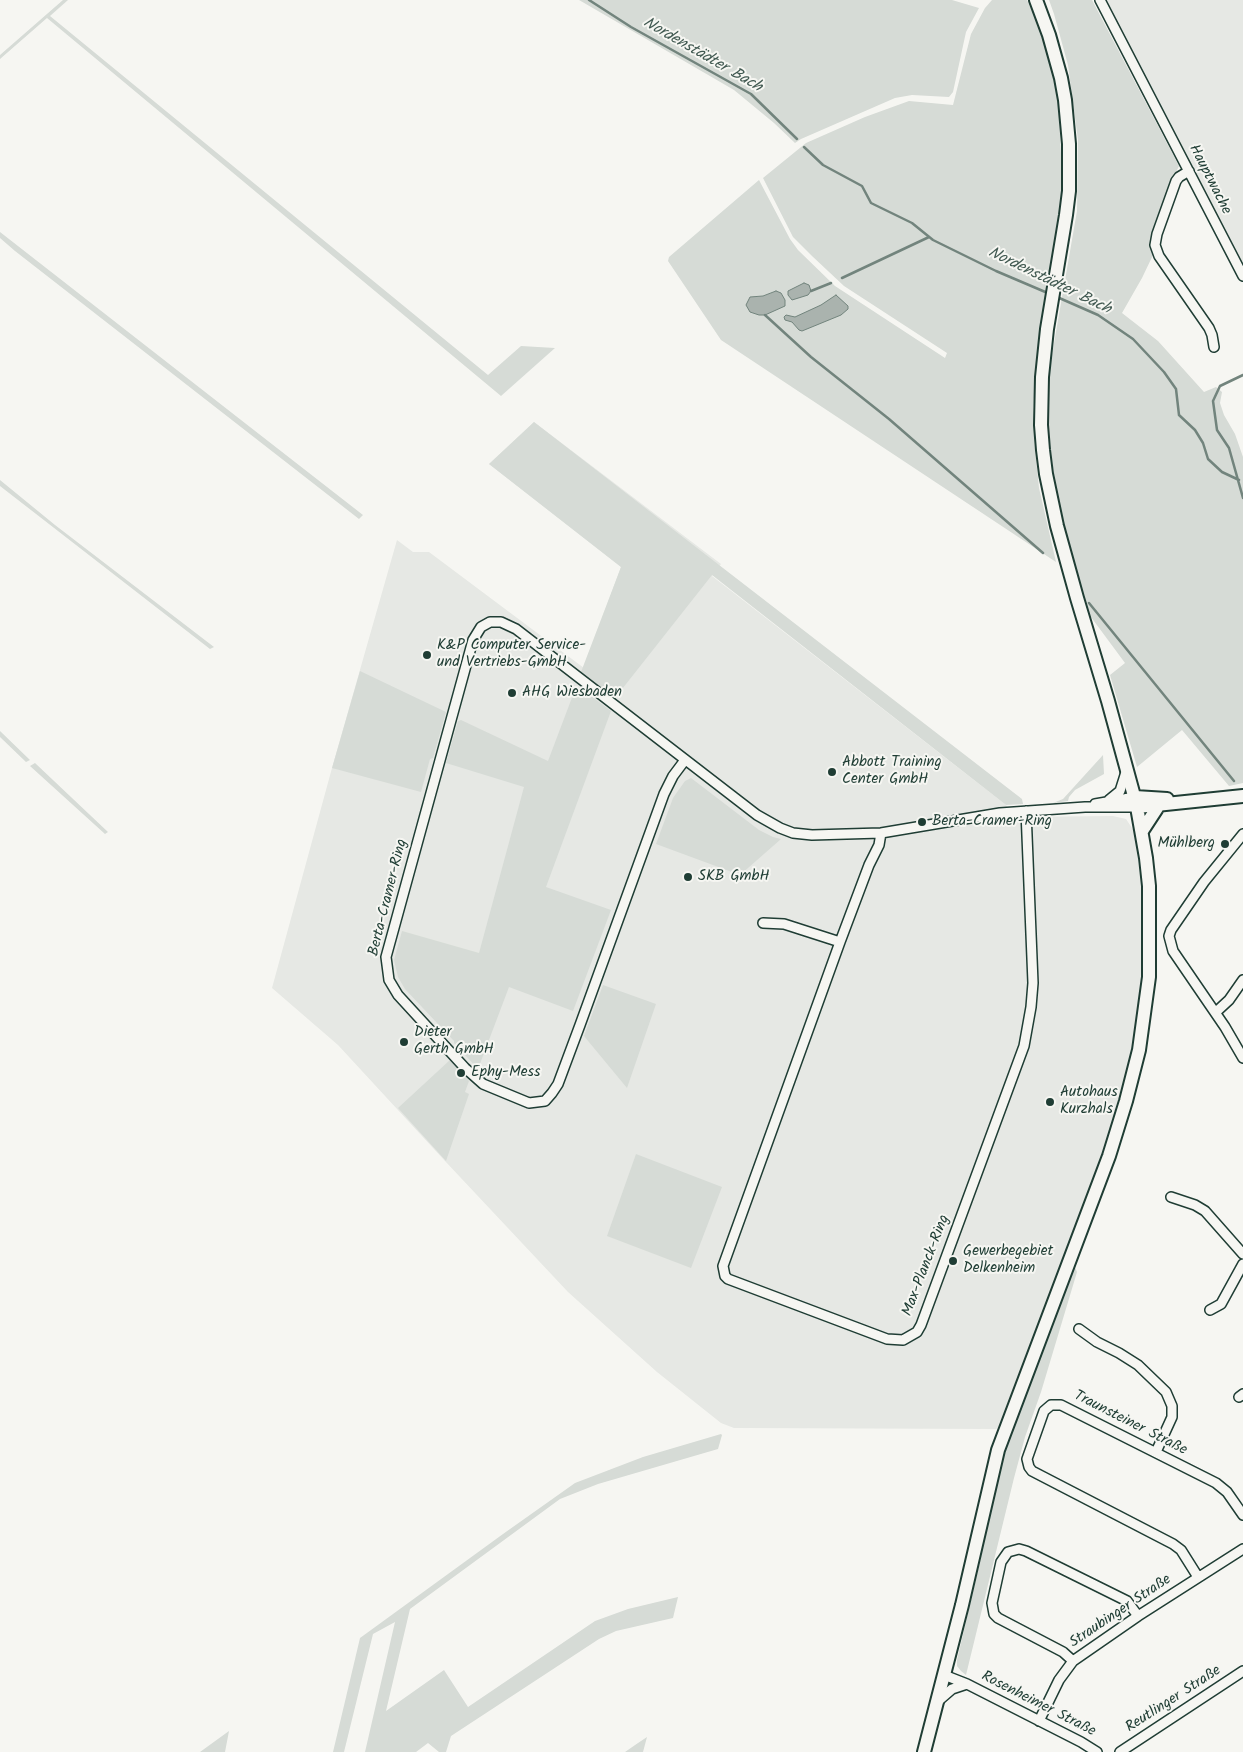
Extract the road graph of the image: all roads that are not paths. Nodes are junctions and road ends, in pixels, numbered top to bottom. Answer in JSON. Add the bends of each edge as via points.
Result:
{"nodes":[{"id":1,"x":1036,"y":0,"type":"edge"},
{"id":2,"x":1100,"y":0,"type":"edge"},
{"id":3,"x":1189,"y":171,"type":"junction"},
{"id":4,"x":1243,"y":276,"type":"edge"},
{"id":5,"x":1214,"y":347,"type":"dead end"},
{"id":6,"x":685,"y":760,"type":"junction"},
{"id":7,"x":1127,"y":769,"type":"junction"},
{"id":8,"x":1242,"y":798,"type":"edge"},
{"id":9,"x":1108,"y":801,"type":"junction"},
{"id":10,"x":1185,"y":801,"type":"junction"},
{"id":11,"x":1136,"y":802,"type":"junction"},
{"id":12,"x":1160,"y":805,"type":"junction"},
{"id":13,"x":1085,"y":807,"type":"junction"},
{"id":14,"x":1026,"y":811,"type":"junction"},
{"id":15,"x":1142,"y":831,"type":"junction"},
{"id":16,"x":881,"y":833,"type":"junction"},
{"id":17,"x":1243,"y":834,"type":"edge"},
{"id":18,"x":763,"y":923,"type":"dead end"},
{"id":19,"x":840,"y":942,"type":"junction"},
{"id":20,"x":1243,"y":980,"type":"edge"},
{"id":21,"x":1216,"y":1012,"type":"junction"},
{"id":22,"x":1243,"y":1058,"type":"edge"},
{"id":23,"x":1171,"y":1197,"type":"dead end"},
{"id":24,"x":1243,"y":1254,"type":"edge"},
{"id":25,"x":1243,"y":1264,"type":"edge"},
{"id":26,"x":1210,"y":1310,"type":"dead end"},
{"id":27,"x":1079,"y":1329,"type":"dead end"},
{"id":28,"x":1156,"y":1452,"type":"junction"},
{"id":29,"x":1242,"y":1511,"type":"edge"},
{"id":30,"x":1243,"y":1549,"type":"edge"},
{"id":31,"x":1198,"y":1577,"type":"junction"},
{"id":32,"x":1138,"y":1616,"type":"junction"},
{"id":33,"x":1073,"y":1661,"type":"junction"},
{"id":34,"x":1243,"y":1672,"type":"edge"},
{"id":35,"x":944,"y":1675,"type":"junction"},
{"id":36,"x":967,"y":1684,"type":"junction"},
{"id":37,"x":937,"y":1702,"type":"junction"},
{"id":38,"x":1039,"y":1721,"type":"junction"},
{"id":39,"x":924,"y":1752,"type":"edge"},
{"id":40,"x":1097,"y":1752,"type":"edge"},
{"id":41,"x":1120,"y":1752,"type":"edge"}],
"edges":[{"from":1,"to":7,"type":"main road","via":[[1061,78],[1070,144],[1066,216],[1044,353],[1042,442],[1057,526]]},
{"from":2,"to":3,"type":"street","name":"Hauptwache"},
{"from":3,"to":4,"type":"street","name":"Hauptwache"},
{"from":3,"to":5,"type":"street","via":[[1176,182],[1155,245],[1159,256],[1209,328]]},
{"from":6,"to":6,"type":"street","name":"Berta-Cramer-Ring","via":[[516,629],[495,622],[484,624],[478,630],[386,957],[389,980],[398,995],[483,1084],[529,1103],[544,1100],[558,1084],[664,794]]},
{"from":6,"to":16,"type":"street","name":"Berta-Cramer-Ring","via":[[757,815],[793,833],[812,836]]},
{"from":7,"to":9,"type":"street","via":[[1120,791]]},
{"from":7,"to":11,"type":"main road"},
{"from":8,"to":10,"type":"main road"},
{"from":9,"to":11,"type":"street"},
{"from":9,"to":13,"type":"street"},
{"from":10,"to":11,"type":"main road","via":[[1156,797]]},
{"from":10,"to":12,"type":"main road"},
{"from":11,"to":12,"type":"main road"},
{"from":11,"to":13,"type":"street"},
{"from":11,"to":15,"type":"main road"},
{"from":12,"to":15,"type":"main road"},
{"from":13,"to":14,"type":"street"},
{"from":14,"to":16,"type":"street"},
{"from":14,"to":19,"type":"street","name":"Max-Planck-Ring","via":[[1033,983],[1024,1046],[921,1325],[917,1332],[903,1340],[887,1338],[728,1279],[723,1271],[724,1260]]},
{"from":15,"to":35,"type":"main road","via":[[1150,954],[1144,1025],[1135,1068],[1109,1156],[998,1450]]},
{"from":16,"to":19,"type":"street","name":"Max-Planck-Ring"},
{"from":17,"to":21,"type":"street","via":[[1204,882],[1169,936],[1173,951]]},
{"from":18,"to":19,"type":"street","via":[[784,924]]},
{"from":20,"to":21,"type":"street"},
{"from":21,"to":22,"type":"street"},
{"from":23,"to":24,"type":"street","via":[[1205,1211]]},
{"from":25,"to":26,"type":"street","via":[[1221,1304]]},
{"from":27,"to":28,"type":"street","via":[[1138,1365],[1166,1392],[1172,1406],[1172,1417]]},
{"from":28,"to":29,"type":"street","name":"Traunsteiner Straße","via":[[1216,1483]]},
{"from":28,"to":31,"type":"street","name":"Traunsteiner Straße","via":[[1057,1404],[1044,1411],[1027,1459],[1032,1471],[1173,1544],[1181,1550]]},
{"from":30,"to":31,"type":"street","name":"Straubinger Straße"},
{"from":31,"to":32,"type":"street","name":"Straubinger Straße"},
{"from":32,"to":33,"type":"street","name":"Straubinger Straße"},
{"from":32,"to":33,"type":"street","via":[[1127,1602],[1026,1550],[1008,1552],[1001,1562],[992,1603],[994,1614],[1064,1652]]},
{"from":33,"to":38,"type":"street","name":"Straubinger Straße","via":[[1059,1680]]},
{"from":34,"to":41,"type":"street","name":"Reutlinger Straße"},
{"from":35,"to":36,"type":"street","name":"Rosenheimer Straße"},
{"from":35,"to":37,"type":"main road"},
{"from":36,"to":37,"type":"street","name":"Rosenheimer Straße","via":[[952,1690]]},
{"from":36,"to":38,"type":"street","name":"Rosenheimer Straße"},
{"from":37,"to":39,"type":"main road"},
{"from":38,"to":40,"type":"street","name":"Rosenheimer Straße"}]}
